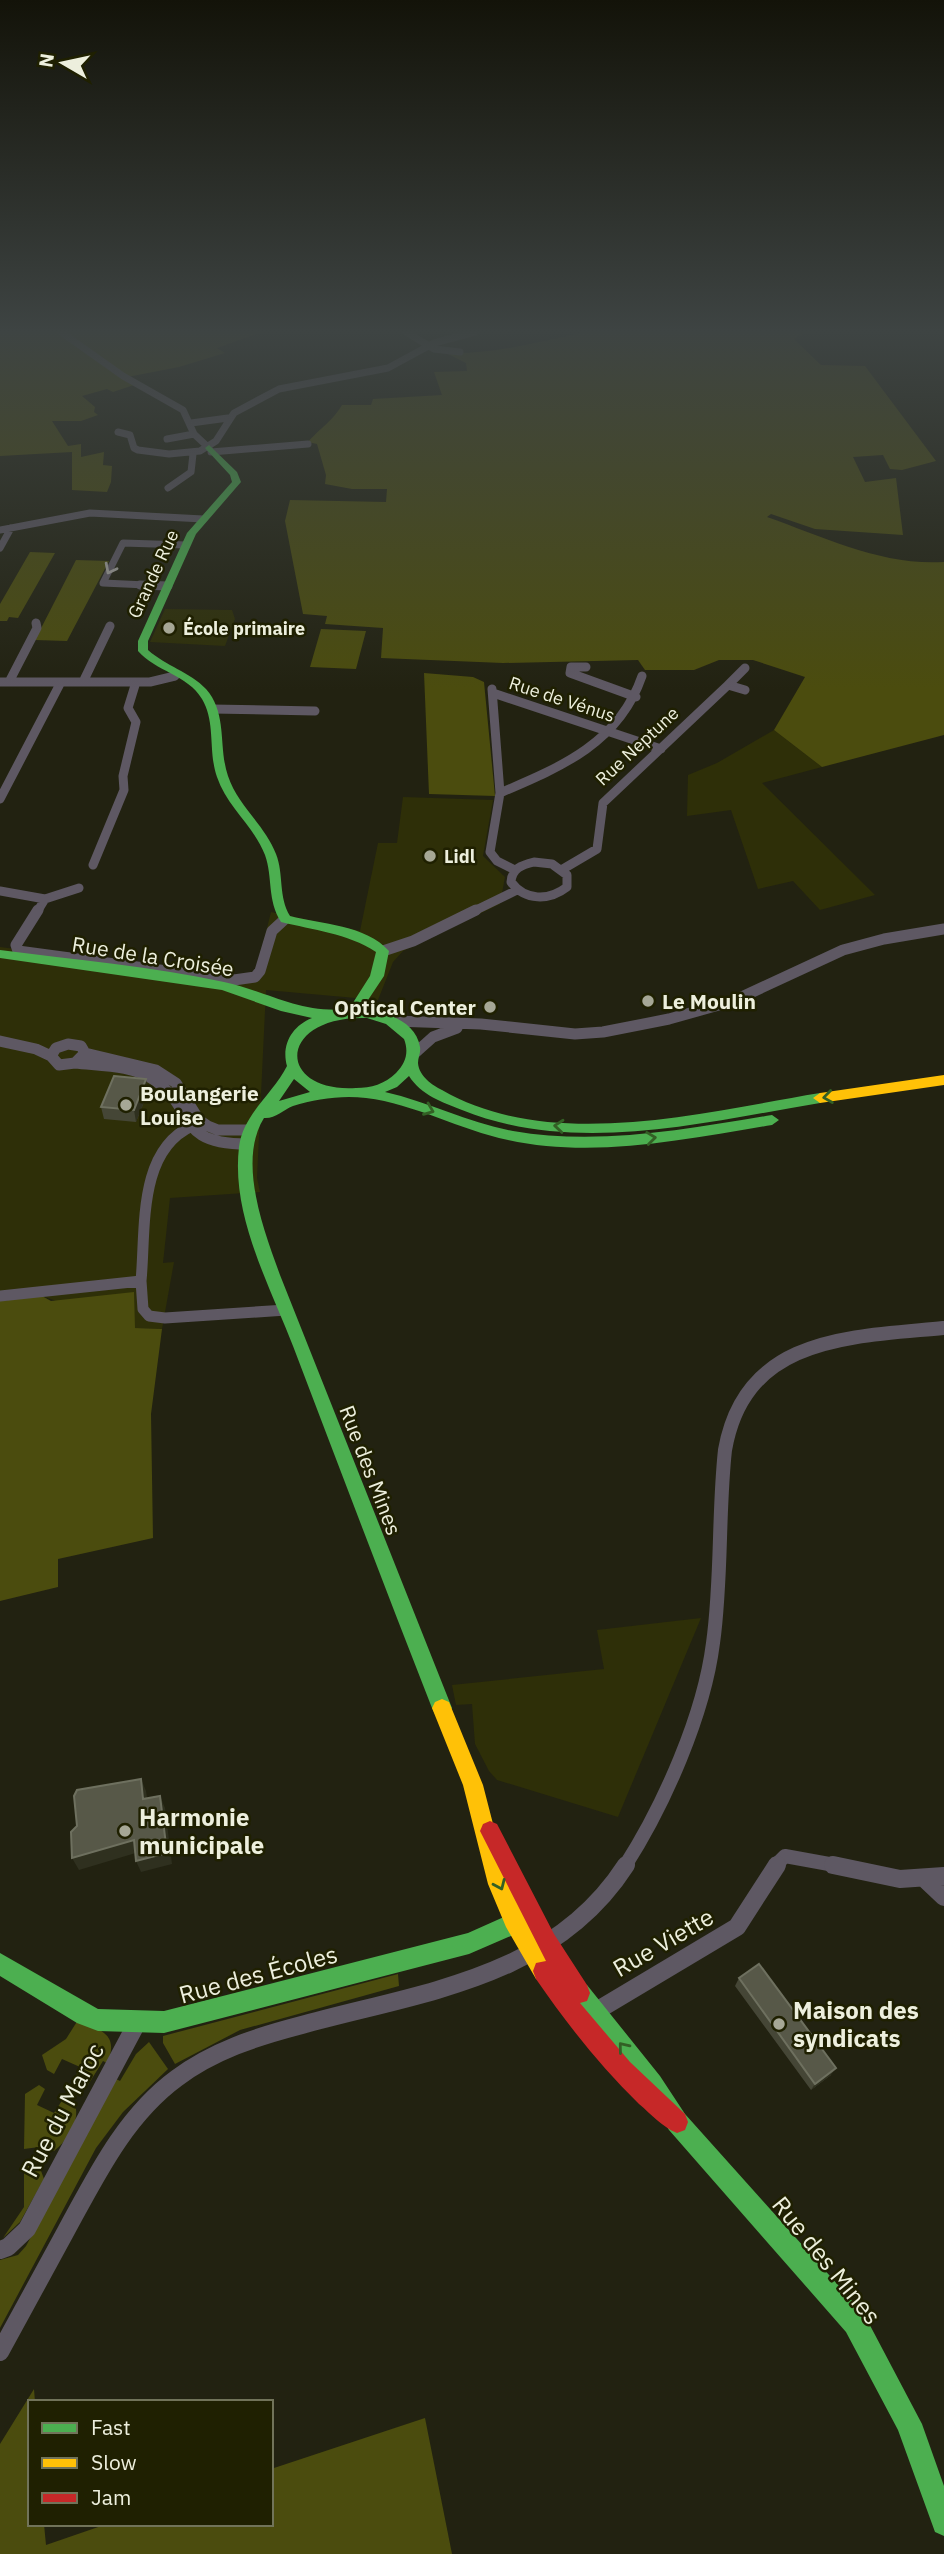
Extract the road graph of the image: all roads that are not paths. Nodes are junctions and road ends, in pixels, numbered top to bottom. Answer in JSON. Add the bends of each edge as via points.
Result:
{"nodes":[{"id":1,"x":159,"y":451,"type":"edge"},
{"id":2,"x":205,"y":451,"type":"edge"},
{"id":3,"x":211,"y":451,"type":"edge"},
{"id":4,"x":173,"y":452,"type":"joint"},
{"id":5,"x":193,"y":454,"type":"junction"},
{"id":6,"x":168,"y":488,"type":"dead end"},
{"id":7,"x":203,"y":519,"type":"junction"},
{"id":8,"x":11,"y":528,"type":"junction"},
{"id":9,"x":0,"y":530,"type":"edge"},
{"id":10,"x":186,"y":545,"type":"junction"},
{"id":11,"x":0,"y":548,"type":"edge"},
{"id":12,"x":168,"y":586,"type":"junction"},
{"id":13,"x":36,"y":622,"type":"dead end"},
{"id":14,"x":110,"y":626,"type":"dead end"},
{"id":15,"x":586,"y":667,"type":"dead end"},
{"id":16,"x":745,"y":668,"type":"dead end"},
{"id":17,"x":175,"y":676,"type":"junction"},
{"id":18,"x":642,"y":676,"type":"dead end"},
{"id":19,"x":4,"y":682,"type":"edge"},
{"id":20,"x":61,"y":682,"type":"junction"},
{"id":21,"x":83,"y":682,"type":"junction"},
{"id":22,"x":136,"y":682,"type":"junction"},
{"id":23,"x":728,"y":685,"type":"junction"},
{"id":24,"x":745,"y":690,"type":"dead end"},
{"id":25,"x":636,"y":697,"type":"junction"},
{"id":26,"x":212,"y":709,"type":"junction"},
{"id":27,"x":315,"y":711,"type":"dead end"},
{"id":28,"x":609,"y":732,"type":"junction"},
{"id":29,"x":661,"y":749,"type":"junction"},
{"id":30,"x":500,"y":793,"type":"junction"},
{"id":31,"x":0,"y":799,"type":"edge"},
{"id":32,"x":93,"y":865,"type":"dead end"},
{"id":33,"x":563,"y":869,"type":"junction"},
{"id":34,"x":514,"y":870,"type":"junction"},
{"id":35,"x":79,"y":888,"type":"dead end"},
{"id":36,"x":517,"y":890,"type":"junction"},
{"id":37,"x":0,"y":891,"type":"edge"},
{"id":38,"x":45,"y":899,"type":"junction"},
{"id":39,"x":285,"y":919,"type":"junction"},
{"id":40,"x":944,"y":929,"type":"edge"},
{"id":41,"x":383,"y":951,"type":"junction"},
{"id":42,"x":0,"y":954,"type":"edge"},
{"id":43,"x":0,"y":962,"type":"edge"},
{"id":44,"x":370,"y":991,"type":"junction"},
{"id":45,"x":346,"y":1013,"type":"junction"},
{"id":46,"x":388,"y":1019,"type":"junction"},
{"id":47,"x":481,"y":1024,"type":"junction"},
{"id":48,"x":288,"y":1029,"type":"junction"},
{"id":49,"x":0,"y":1041,"type":"edge"},
{"id":50,"x":36,"y":1049,"type":"joint"},
{"id":51,"x":54,"y":1052,"type":"junction"},
{"id":52,"x":85,"y":1054,"type":"junction"},
{"id":53,"x":412,"y":1059,"type":"junction"},
{"id":54,"x":75,"y":1063,"type":"junction"},
{"id":55,"x":293,"y":1067,"type":"junction"},
{"id":56,"x":944,"y":1080,"type":"edge"},
{"id":57,"x":327,"y":1092,"type":"junction"},
{"id":58,"x":363,"y":1093,"type":"junction"},
{"id":59,"x":944,"y":1094,"type":"edge"},
{"id":60,"x":192,"y":1126,"type":"junction"},
{"id":61,"x":248,"y":1137,"type":"junction"},
{"id":62,"x":141,"y":1281,"type":"junction"},
{"id":63,"x":0,"y":1296,"type":"edge"},
{"id":64,"x":286,"y":1310,"type":"junction"},
{"id":65,"x":940,"y":1329,"type":"edge"},
{"id":66,"x":944,"y":1876,"type":"edge"},
{"id":67,"x":926,"y":1880,"type":"junction"},
{"id":68,"x":944,"y":1897,"type":"edge"},
{"id":69,"x":525,"y":1919,"type":"junction"},
{"id":70,"x":547,"y":1944,"type":"junction"},
{"id":71,"x":533,"y":1952,"type":"junction"},
{"id":72,"x":2,"y":1970,"type":"edge"},
{"id":73,"x":588,"y":2017,"type":"junction"},
{"id":74,"x":138,"y":2021,"type":"junction"},
{"id":75,"x":0,"y":2250,"type":"edge"},
{"id":76,"x":0,"y":2352,"type":"edge"},
{"id":77,"x":944,"y":2524,"type":"edge"}],
"edges":[{"from":1,"to":4,"type":"street"},
{"from":2,"to":5,"type":"street"},
{"from":3,"to":7,"type":"street","name":"Grande Rue","via":[[237,482],[220,506]]},
{"from":4,"to":5,"type":"street"},
{"from":5,"to":6,"type":"street","via":[[191,472]]},
{"from":7,"to":8,"type":"street","via":[[90,513]]},
{"from":7,"to":10,"type":"street","name":"Grande Rue"},
{"from":8,"to":9,"type":"street"},
{"from":8,"to":11,"type":"street"},
{"from":10,"to":12,"type":"street","name":"Grande Rue"},
{"from":10,"to":12,"type":"street","one_way":true,"via":[[123,543],[103,583]]},
{"from":12,"to":17,"type":"street","name":"Grande Rue","via":[[143,641],[143,651]]},
{"from":13,"to":19,"type":"street","via":[[37,628]]},
{"from":14,"to":21,"type":"street"},
{"from":15,"to":25,"type":"street","via":[[571,667],[570,673]]},
{"from":16,"to":23,"type":"street","name":"Rue Neptune"},
{"from":17,"to":22,"type":"street"},
{"from":17,"to":26,"type":"street","name":"Grande Rue","via":[[198,687]]},
{"from":18,"to":25,"type":"street"},
{"from":19,"to":20,"type":"street"},
{"from":20,"to":21,"type":"street"},
{"from":20,"to":31,"type":"street"},
{"from":21,"to":22,"type":"street"},
{"from":22,"to":32,"type":"street","via":[[128,708],[136,722],[124,790]]},
{"from":23,"to":24,"type":"street"},
{"from":23,"to":29,"type":"street","name":"Rue Neptune"},
{"from":25,"to":28,"type":"street"},
{"from":26,"to":27,"type":"street"},
{"from":26,"to":39,"type":"street","via":[[222,779],[266,844],[276,875],[274,898]]},
{"from":28,"to":29,"type":"street","name":"Rue de Vénus"},
{"from":28,"to":30,"type":"street","via":[[553,768]]},
{"from":28,"to":30,"type":"street","name":"Rue de Vénus","via":[[493,691]]},
{"from":29,"to":33,"type":"street","name":"Rue Neptune","via":[[603,803],[597,849]]},
{"from":30,"to":34,"type":"street","via":[[490,852]]},
{"from":33,"to":34,"type":"street","via":[[542,862]]},
{"from":33,"to":36,"type":"street","via":[[569,881],[561,892],[534,897]]},
{"from":34,"to":36,"type":"street","via":[[511,882]]},
{"from":35,"to":38,"type":"street"},
{"from":36,"to":41,"type":"street"},
{"from":37,"to":38,"type":"street"},
{"from":38,"to":39,"type":"street","via":[[16,945],[18,951],[234,980],[255,977],[272,931]]},
{"from":39,"to":41,"type":"street","via":[[361,937]]},
{"from":40,"to":47,"type":"street","via":[[843,950],[733,1001],[669,1019],[575,1034]]},
{"from":41,"to":44,"type":"street"},
{"from":42,"to":45,"type":"street","name":"Rue de la Croisée","via":[[225,986],[307,1015]]},
{"from":43,"to":48,"type":"street","via":[[220,993],[252,1005]]},
{"from":44,"to":45,"type":"street"},
{"from":44,"to":46,"type":"street","via":[[374,1005]]},
{"from":45,"to":46,"type":"street"},
{"from":45,"to":48,"type":"street"},
{"from":46,"to":47,"type":"street"},
{"from":46,"to":53,"type":"street","via":[[409,1036]]},
{"from":47,"to":53,"type":"street","via":[[446,1030],[429,1039]]},
{"from":48,"to":55,"type":"street"},
{"from":49,"to":50,"type":"street"},
{"from":50,"to":51,"type":"street"},
{"from":51,"to":52,"type":"street","via":[[66,1044],[77,1044]]},
{"from":51,"to":54,"type":"street","via":[[59,1065]]},
{"from":52,"to":54,"type":"street"},
{"from":52,"to":61,"type":"street","via":[[156,1070],[176,1083],[199,1120]]},
{"from":56,"to":53,"type":"street","one_way":true,"via":[[666,1121],[567,1127],[495,1117],[467,1108],[421,1082]]},
{"from":53,"to":58,"type":"street","via":[[390,1085]]},
{"from":54,"to":60,"type":"street","via":[[146,1075],[162,1085]]},
{"from":55,"to":57,"type":"street","via":[[306,1082]]},
{"from":55,"to":61,"type":"street","via":[[290,1080],[256,1115]]},
{"from":57,"to":58,"type":"street"},
{"from":57,"to":61,"type":"street","via":[[284,1104]]},
{"from":58,"to":59,"type":"street","one_way":true,"via":[[399,1099],[451,1120],[511,1136],[582,1143],[680,1135]]},
{"from":60,"to":61,"type":"street","via":[[205,1138],[226,1143]]},
{"from":60,"to":62,"type":"street","via":[[171,1138],[158,1155]]},
{"from":61,"to":64,"type":"street","name":"Rue des Mines","via":[[248,1187]]},
{"from":62,"to":63,"type":"street"},
{"from":62,"to":64,"type":"street","via":[[143,1309],[149,1316]]},
{"from":64,"to":69,"type":"street","name":"Rue des Mines","via":[[483,1819],[510,1867]]},
{"from":65,"to":70,"type":"street","via":[[873,1335],[798,1353],[774,1364],[749,1389],[733,1416],[724,1455],[717,1616],[706,1687],[689,1738],[641,1841],[608,1892]]},
{"from":66,"to":67,"type":"street","name":"Rue Viette"},
{"from":67,"to":68,"type":"street"},
{"from":67,"to":73,"type":"street","name":"Rue Viette","via":[[876,1878],[785,1856],[772,1867],[737,1927]]},
{"from":69,"to":70,"type":"street","name":"Rue des Mines"},
{"from":69,"to":71,"type":"street","name":"Rue des Mines"},
{"from":69,"to":74,"type":"street","name":"Rue des Écoles","via":[[433,1952],[164,2022]]},
{"from":70,"to":71,"type":"street"},
{"from":70,"to":73,"type":"street","name":"Rue des Mines"},
{"from":71,"to":73,"type":"street","name":"Rue des Mines"},
{"from":71,"to":76,"type":"street","via":[[473,1979],[271,2033],[211,2056],[177,2078],[137,2114],[100,2168]]},
{"from":72,"to":74,"type":"street","name":"Rue des Écoles","via":[[85,2015]]},
{"from":73,"to":77,"type":"street","name":"Rue des Mines","via":[[653,2103],[677,2122],[855,2323],[909,2424]]},
{"from":74,"to":75,"type":"street","name":"Rue du Maroc","via":[[27,2229]]}]}
